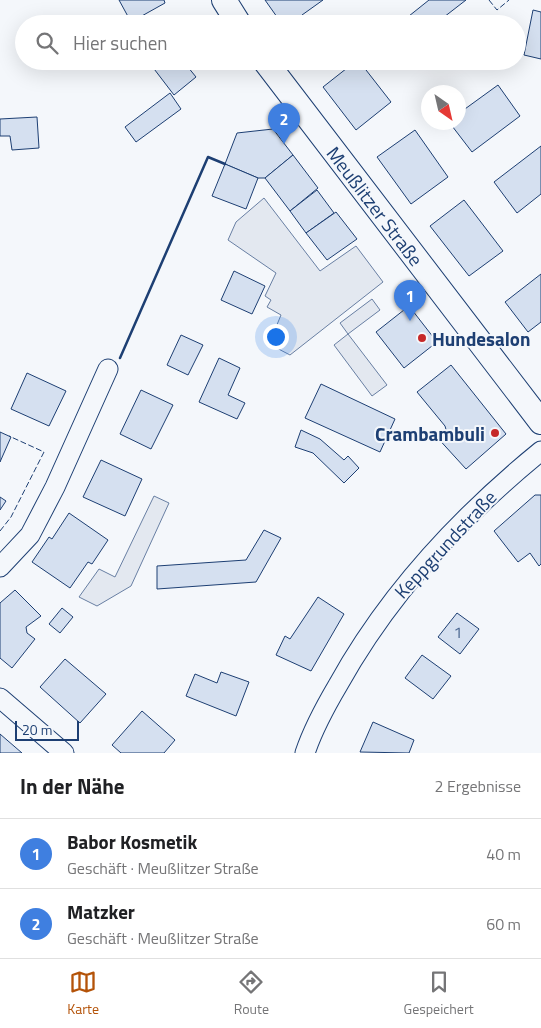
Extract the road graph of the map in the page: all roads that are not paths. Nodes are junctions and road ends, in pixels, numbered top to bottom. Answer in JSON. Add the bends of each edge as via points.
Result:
{"nodes":[{"id":1,"x":224,"y":0,"type":"edge"},
{"id":2,"x":233,"y":15,"type":"edge"},
{"id":3,"x":272,"y":70,"type":"edge"},
{"id":4,"x":108,"y":369,"type":"dead end"},
{"id":5,"x":541,"y":422,"type":"edge"},
{"id":6,"x":541,"y":452,"type":"edge"},
{"id":7,"x":0,"y":566,"type":"edge"},
{"id":8,"x":0,"y":698,"type":"edge"},
{"id":9,"x":64,"y":753,"type":"edge"},
{"id":10,"x":305,"y":753,"type":"edge"}],
"edges":[{"from":1,"to":2,"type":"street"},
{"from":3,"to":5,"type":"street","name":"Meußlitzer Straße"},
{"from":4,"to":7,"type":"street","via":[[30,535]]},
{"from":6,"to":10,"type":"street","name":"Keppgrundstraße","via":[[482,502],[430,554],[394,597],[356,651],[325,707]]},
{"from":8,"to":9,"type":"street"}]}
